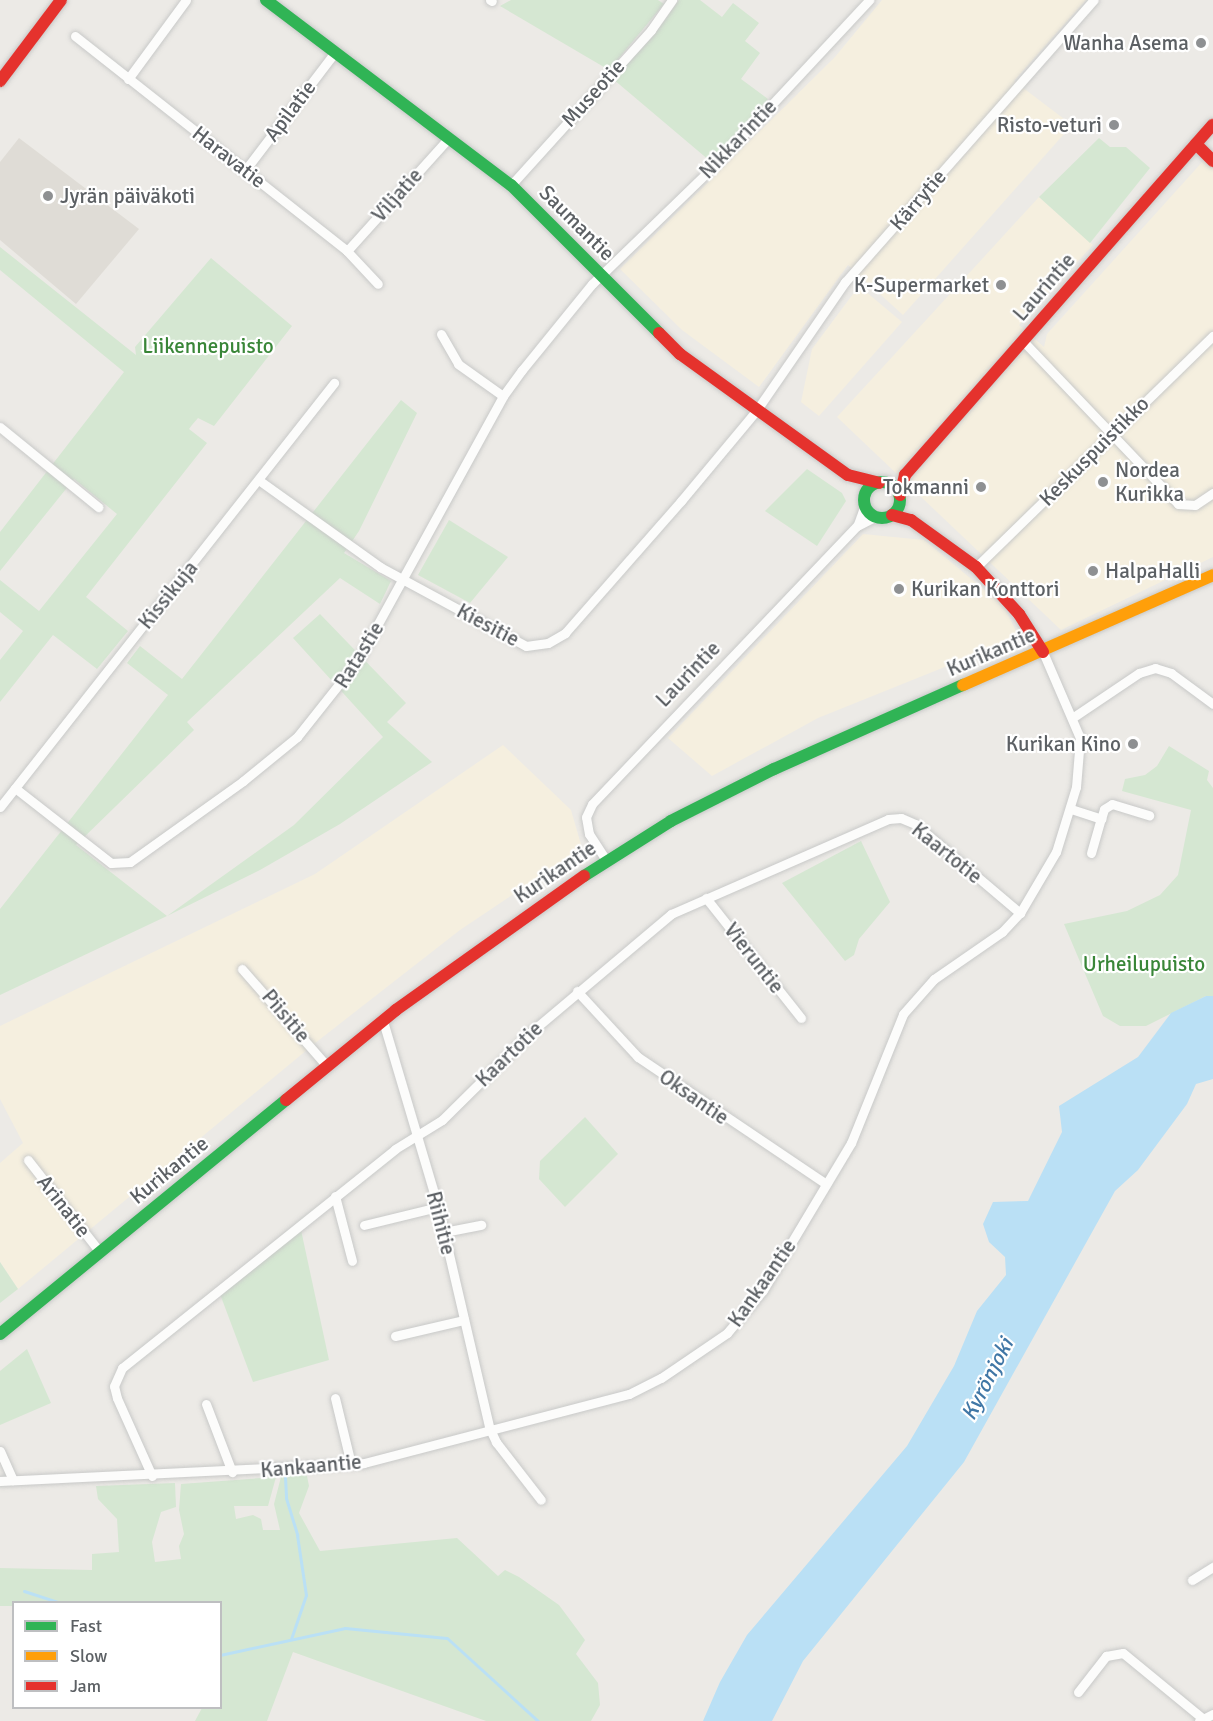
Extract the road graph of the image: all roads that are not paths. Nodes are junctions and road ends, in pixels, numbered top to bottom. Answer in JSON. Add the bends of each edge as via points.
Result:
{"nodes":[{"id":1,"x":61,"y":0,"type":"edge"},
{"id":2,"x":186,"y":0,"type":"edge"},
{"id":3,"x":266,"y":0,"type":"edge"},
{"id":4,"x":672,"y":0,"type":"edge"},
{"id":5,"x":869,"y":0,"type":"edge"},
{"id":6,"x":1094,"y":0,"type":"edge"},
{"id":7,"x":75,"y":36,"type":"dead end"},
{"id":8,"x":334,"y":52,"type":"junction"},
{"id":9,"x":129,"y":79,"type":"junction"},
{"id":10,"x":0,"y":81,"type":"edge"},
{"id":11,"x":1213,"y":125,"type":"edge"},
{"id":12,"x":448,"y":139,"type":"junction"},
{"id":13,"x":1196,"y":144,"type":"junction"},
{"id":14,"x":1213,"y":161,"type":"edge"},
{"id":15,"x":246,"y":169,"type":"junction"},
{"id":16,"x":511,"y":185,"type":"junction"},
{"id":17,"x":347,"y":251,"type":"junction"},
{"id":18,"x":602,"y":275,"type":"junction"},
{"id":19,"x":378,"y":284,"type":"dead end"},
{"id":20,"x":441,"y":334,"type":"dead end"},
{"id":21,"x":1213,"y":336,"type":"edge"},
{"id":22,"x":1023,"y":341,"type":"junction"},
{"id":23,"x":334,"y":383,"type":"dead end"},
{"id":24,"x":503,"y":396,"type":"junction"},
{"id":25,"x":756,"y":411,"type":"junction"},
{"id":26,"x":0,"y":428,"type":"edge"},
{"id":27,"x":1113,"y":436,"type":"junction"},
{"id":28,"x":905,"y":475,"type":"junction"},
{"id":29,"x":856,"y":479,"type":"junction"},
{"id":30,"x":260,"y":481,"type":"junction"},
{"id":31,"x":883,"y":483,"type":"junction"},
{"id":32,"x":1213,"y":493,"type":"edge"},
{"id":33,"x":900,"y":497,"type":"junction"},
{"id":34,"x":865,"y":501,"type":"junction"},
{"id":35,"x":98,"y":507,"type":"dead end"},
{"id":36,"x":892,"y":515,"type":"junction"},
{"id":37,"x":878,"y":516,"type":"junction"},
{"id":38,"x":911,"y":520,"type":"junction"},
{"id":39,"x":857,"y":526,"type":"junction"},
{"id":40,"x":976,"y":567,"type":"junction"},
{"id":41,"x":1213,"y":575,"type":"edge"},
{"id":42,"x":404,"y":580,"type":"junction"},
{"id":43,"x":1043,"y":652,"type":"junction"},
{"id":44,"x":1213,"y":704,"type":"edge"},
{"id":45,"x":1072,"y":718,"type":"junction"},
{"id":46,"x":15,"y":788,"type":"junction"},
{"id":47,"x":0,"y":807,"type":"edge"},
{"id":48,"x":1071,"y":809,"type":"junction"},
{"id":49,"x":1149,"y":815,"type":"dead end"},
{"id":50,"x":1101,"y":819,"type":"junction"},
{"id":51,"x":1091,"y":853,"type":"dead end"},
{"id":52,"x":606,"y":860,"type":"junction"},
{"id":53,"x":706,"y":898,"type":"junction"},
{"id":54,"x":1020,"y":913,"type":"junction"},
{"id":55,"x":242,"y":969,"type":"dead end"},
{"id":56,"x":577,"y":991,"type":"junction"},
{"id":57,"x":801,"y":1018,"type":"dead end"},
{"id":58,"x":383,"y":1021,"type":"junction"},
{"id":59,"x":327,"y":1066,"type":"junction"},
{"id":60,"x":418,"y":1134,"type":"junction"},
{"id":61,"x":28,"y":1160,"type":"dead end"},
{"id":62,"x":826,"y":1184,"type":"junction"},
{"id":63,"x":335,"y":1196,"type":"junction"},
{"id":64,"x":438,"y":1207,"type":"junction"},
{"id":65,"x":364,"y":1225,"type":"dead end"},
{"id":66,"x":481,"y":1225,"type":"dead end"},
{"id":67,"x":444,"y":1232,"type":"junction"},
{"id":68,"x":100,"y":1252,"type":"junction"},
{"id":69,"x":352,"y":1261,"type":"dead end"},
{"id":70,"x":464,"y":1320,"type":"junction"},
{"id":71,"x":0,"y":1334,"type":"edge"},
{"id":72,"x":395,"y":1336,"type":"dead end"},
{"id":73,"x":335,"y":1398,"type":"dead end"},
{"id":74,"x":206,"y":1404,"type":"dead end"},
{"id":75,"x":489,"y":1427,"type":"junction"},
{"id":76,"x":0,"y":1451,"type":"edge"},
{"id":77,"x":351,"y":1464,"type":"junction"},
{"id":78,"x":232,"y":1472,"type":"junction"},
{"id":79,"x":152,"y":1476,"type":"junction"},
{"id":80,"x":13,"y":1480,"type":"junction"},
{"id":81,"x":0,"y":1481,"type":"edge"},
{"id":82,"x":541,"y":1500,"type":"dead end"},
{"id":83,"x":1213,"y":1567,"type":"edge"},
{"id":84,"x":1192,"y":1580,"type":"dead end"},
{"id":85,"x":1078,"y":1692,"type":"dead end"},
{"id":86,"x":1213,"y":1714,"type":"edge"},
{"id":87,"x":1201,"y":1720,"type":"edge"}],
"edges":[{"from":1,"to":10,"type":"street"},
{"from":2,"to":9,"type":"street"},
{"from":3,"to":8,"type":"street","name":"Saumantie"},
{"from":4,"to":16,"type":"street","name":"Museotie","via":[[651,30]]},
{"from":5,"to":18,"type":"street","name":"Nikkarintie","via":[[720,159]]},
{"from":6,"to":25,"type":"street","name":"Kärrytie","via":[[845,282]]},
{"from":7,"to":9,"type":"street","name":"Haravatie"},
{"from":8,"to":12,"type":"street","name":"Saumantie"},
{"from":8,"to":15,"type":"street","name":"Apilatie"},
{"from":9,"to":15,"type":"street","name":"Haravatie"},
{"from":11,"to":13,"type":"street","name":"Laurintie"},
{"from":12,"to":16,"type":"street","name":"Saumantie"},
{"from":12,"to":17,"type":"street","name":"Viljatie"},
{"from":13,"to":14,"type":"street"},
{"from":13,"to":22,"type":"street","name":"Laurintie"},
{"from":15,"to":17,"type":"street","name":"Haravatie"},
{"from":16,"to":18,"type":"street","name":"Saumantie"},
{"from":17,"to":19,"type":"street","name":"Haravatie"},
{"from":18,"to":24,"type":"street","name":"Ratastie"},
{"from":18,"to":25,"type":"street","name":"Saumantie","via":[[680,354]]},
{"from":20,"to":24,"type":"street","via":[[458,364]]},
{"from":21,"to":27,"type":"street","name":"Keskuspuistikko"},
{"from":22,"to":27,"type":"street"},
{"from":22,"to":28,"type":"street","name":"Laurintie"},
{"from":23,"to":30,"type":"street","name":"Kissikuja"},
{"from":24,"to":42,"type":"street","name":"Ratastie"},
{"from":25,"to":29,"type":"street","name":"Saumantie"},
{"from":25,"to":42,"type":"street","name":"Kiesitie","via":[[565,633],[548,643],[526,646]]},
{"from":26,"to":35,"type":"street"},
{"from":27,"to":32,"type":"street","via":[[1178,504],[1196,505]]},
{"from":27,"to":40,"type":"street","name":"Keskuspuistikko"},
{"from":28,"to":31,"type":"street","name":"Laurintie"},
{"from":28,"to":33,"type":"street","name":"Laurintie"},
{"from":29,"to":31,"type":"street","name":"Saumantie"},
{"from":29,"to":34,"type":"street","name":"Saumantie"},
{"from":30,"to":42,"type":"street","name":"Kiesitie","via":[[345,545]]},
{"from":30,"to":46,"type":"street","name":"Kissikuja"},
{"from":31,"to":33,"type":"street"},
{"from":31,"to":34,"type":"street","via":[[870,488]]},
{"from":33,"to":36,"type":"street"},
{"from":33,"to":38,"type":"street"},
{"from":34,"to":37,"type":"street"},
{"from":34,"to":39,"type":"street","name":"Laurintie"},
{"from":36,"to":37,"type":"street"},
{"from":36,"to":38,"type":"street"},
{"from":37,"to":39,"type":"street","name":"Laurintie"},
{"from":38,"to":40,"type":"street"},
{"from":39,"to":52,"type":"street","name":"Laurintie","via":[[592,804],[586,817],[589,834]]},
{"from":40,"to":43,"type":"street","via":[[1019,614]]},
{"from":41,"to":43,"type":"street","name":"Kurikantie"},
{"from":42,"to":46,"type":"street","name":"Ratastie","via":[[358,660],[297,737],[130,862],[111,863]]},
{"from":43,"to":45,"type":"street","name":"Kankaantie"},
{"from":43,"to":52,"type":"street","name":"Kurikantie","via":[[774,769]]},
{"from":44,"to":45,"type":"street","via":[[1171,673],[1155,668],[1139,673]]},
{"from":45,"to":48,"type":"street","name":"Kankaantie","via":[[1080,738],[1080,759]]},
{"from":46,"to":47,"type":"street","name":"Kissikuja"},
{"from":48,"to":50,"type":"street"},
{"from":48,"to":54,"type":"street","name":"Kankaantie","via":[[1056,852]]},
{"from":49,"to":50,"type":"street","via":[[1112,804]]},
{"from":50,"to":51,"type":"street"},
{"from":52,"to":58,"type":"street","name":"Kurikantie"},
{"from":53,"to":54,"type":"street","name":"Kaartotie","via":[[888,819],[901,818],[915,824]]},
{"from":53,"to":56,"type":"street","name":"Kaartotie","via":[[658,924]]},
{"from":53,"to":57,"type":"street","name":"Vieruntie"},
{"from":54,"to":62,"type":"street","name":"Kankaantie","via":[[1002,932],[934,979],[903,1014],[851,1143]]},
{"from":55,"to":59,"type":"street","name":"Piisitie"},
{"from":56,"to":60,"type":"street","name":"Kaartotie","via":[[442,1120]]},
{"from":56,"to":62,"type":"street","name":"Oksantie","via":[[638,1057]]},
{"from":58,"to":59,"type":"street","name":"Kurikantie"},
{"from":58,"to":60,"type":"street","name":"Riihitie"},
{"from":59,"to":68,"type":"street","name":"Kurikantie"},
{"from":60,"to":63,"type":"street","name":"Kaartotie"},
{"from":60,"to":64,"type":"street","name":"Riihitie"},
{"from":61,"to":68,"type":"street","name":"Arinatie"},
{"from":62,"to":75,"type":"street","name":"Kankaantie","via":[[763,1290],[727,1333],[661,1378],[629,1394],[596,1406]]},
{"from":63,"to":69,"type":"street"},
{"from":63,"to":79,"type":"street","name":"Kaartotie","via":[[116,1377],[117,1398]]},
{"from":64,"to":65,"type":"street"},
{"from":64,"to":67,"type":"street","name":"Riihitie"},
{"from":66,"to":67,"type":"street"},
{"from":67,"to":70,"type":"street","name":"Riihitie"},
{"from":68,"to":71,"type":"street","name":"Kurikantie"},
{"from":70,"to":72,"type":"street"},
{"from":70,"to":75,"type":"street","name":"Riihitie"},
{"from":73,"to":77,"type":"street"},
{"from":74,"to":78,"type":"street"},
{"from":75,"to":77,"type":"street","name":"Kankaantie","via":[[427,1447]]},
{"from":75,"to":82,"type":"street","name":"Riihitie","via":[[496,1442]]},
{"from":76,"to":80,"type":"street"},
{"from":77,"to":78,"type":"street","name":"Kankaantie"},
{"from":78,"to":79,"type":"street","name":"Kankaantie"},
{"from":79,"to":80,"type":"street","name":"Kankaantie"},
{"from":80,"to":81,"type":"street","name":"Kankaantie"},
{"from":83,"to":84,"type":"street"},
{"from":85,"to":87,"type":"street","via":[[1106,1656],[1123,1653]]},
{"from":86,"to":87,"type":"street"}]}
